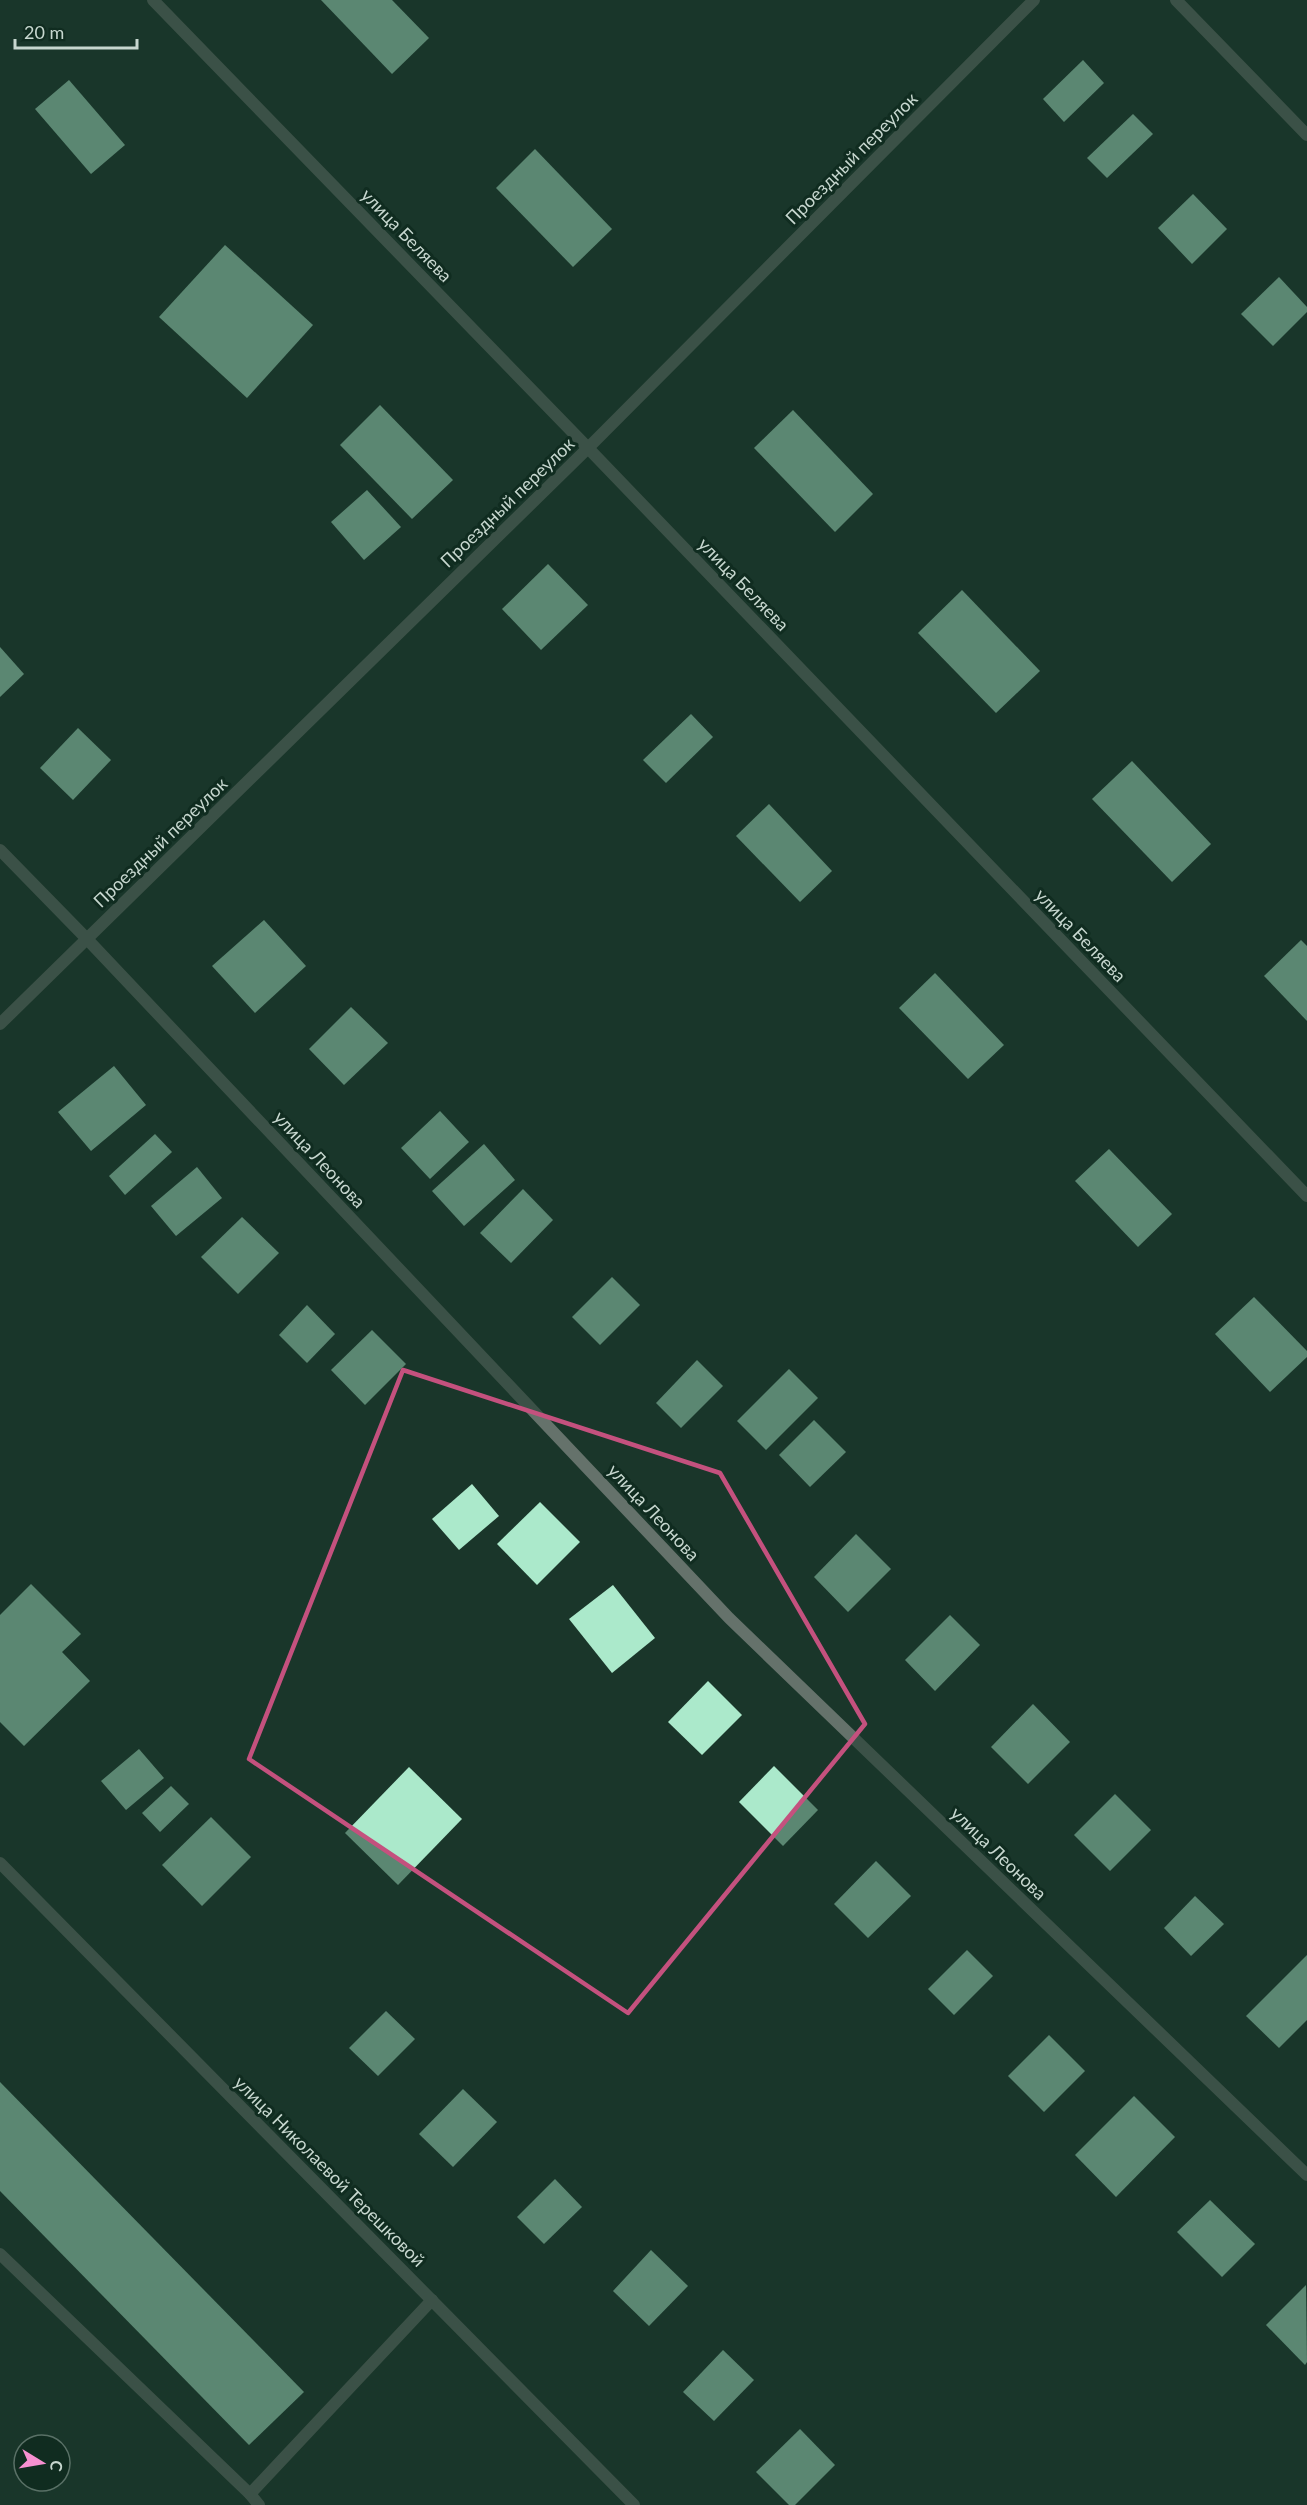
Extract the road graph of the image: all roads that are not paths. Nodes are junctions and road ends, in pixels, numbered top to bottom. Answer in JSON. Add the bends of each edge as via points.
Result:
{"nodes":[{"id":1,"x":153,"y":0,"type":"edge"},
{"id":2,"x":1034,"y":0,"type":"edge"},
{"id":3,"x":1176,"y":0,"type":"edge"},
{"id":4,"x":1307,"y":135,"type":"edge"},
{"id":5,"x":588,"y":448,"type":"junction"},
{"id":6,"x":0,"y":850,"type":"edge"},
{"id":7,"x":87,"y":939,"type":"junction"},
{"id":8,"x":0,"y":1024,"type":"edge"},
{"id":9,"x":1307,"y":1196,"type":"edge"},
{"id":10,"x":0,"y":1863,"type":"edge"},
{"id":11,"x":1307,"y":2175,"type":"edge"},
{"id":12,"x":0,"y":2254,"type":"edge"},
{"id":13,"x":432,"y":2300,"type":"junction"},
{"id":14,"x":250,"y":2494,"type":"junction"},
{"id":15,"x":259,"y":2505,"type":"edge"},
{"id":16,"x":634,"y":2505,"type":"edge"}],
"edges":[{"from":1,"to":5,"type":"street","name":"улица Беляева"},
{"from":2,"to":5,"type":"street","name":"Проездный переулок"},
{"from":3,"to":4,"type":"street"},
{"from":5,"to":7,"type":"street","name":"Проездный переулок"},
{"from":5,"to":9,"type":"street","name":"улица Беляева"},
{"from":6,"to":7,"type":"street","name":"улица Леонова"},
{"from":7,"to":8,"type":"street","name":"Проездный переулок"},
{"from":7,"to":11,"type":"street","name":"улица Леонова","via":[[729,1618]]},
{"from":10,"to":13,"type":"street","name":"улица Николаевой Терешковой"},
{"from":12,"to":14,"type":"street"},
{"from":13,"to":14,"type":"street"},
{"from":13,"to":16,"type":"street","name":"улица Николаевой Терешковой"},
{"from":14,"to":15,"type":"street"}]}
